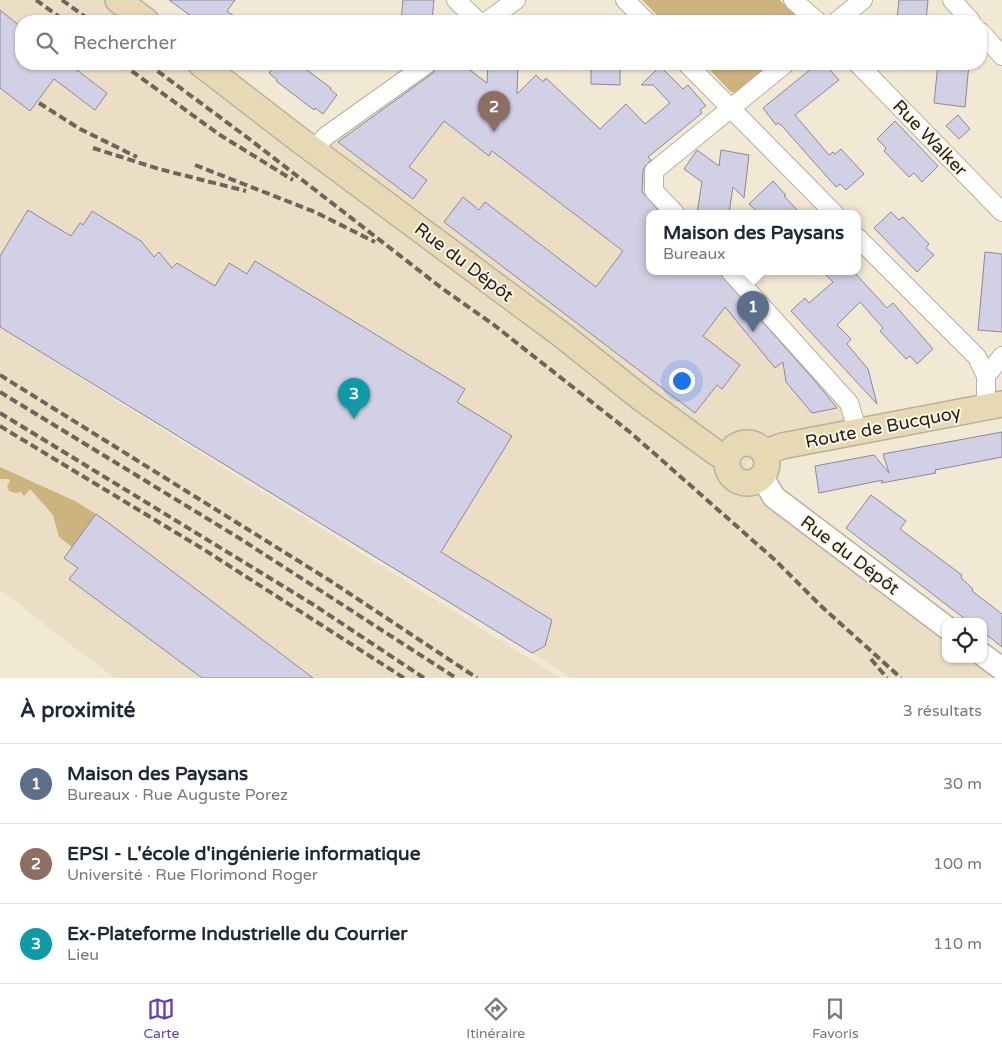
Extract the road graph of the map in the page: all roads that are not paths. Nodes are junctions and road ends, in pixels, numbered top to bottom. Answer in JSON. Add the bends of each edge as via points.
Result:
{"nodes":[{"id":1,"x":118,"y":0,"type":"edge"},
{"id":2,"x":456,"y":0,"type":"edge"},
{"id":3,"x":516,"y":0,"type":"edge"},
{"id":4,"x":625,"y":0,"type":"edge"},
{"id":5,"x":793,"y":0,"type":"edge"},
{"id":6,"x":863,"y":0,"type":"edge"},
{"id":7,"x":952,"y":0,"type":"edge"},
{"id":8,"x":138,"y":15,"type":"edge"},
{"id":9,"x":472,"y":15,"type":"edge"},
{"id":10,"x":495,"y":15,"type":"edge"},
{"id":11,"x":640,"y":15,"type":"edge"},
{"id":12,"x":810,"y":15,"type":"edge"},
{"id":13,"x":844,"y":15,"type":"edge"},
{"id":14,"x":966,"y":15,"type":"edge"},
{"id":15,"x":987,"y":39,"type":"edge"},
{"id":16,"x":1002,"y":56,"type":"edge"},
{"id":17,"x":209,"y":70,"type":"edge"},
{"id":18,"x":419,"y":70,"type":"edge"},
{"id":19,"x":693,"y":70,"type":"edge"},
{"id":20,"x":778,"y":70,"type":"edge"},
{"id":21,"x":864,"y":70,"type":"edge"},
{"id":22,"x":730,"y":109,"type":"junction"},
{"id":23,"x":314,"y":149,"type":"junction"},
{"id":24,"x":672,"y":210,"type":"edge"},
{"id":25,"x":831,"y":210,"type":"edge"},
{"id":26,"x":1002,"y":212,"type":"edge"},
{"id":27,"x":861,"y":241,"type":"edge"},
{"id":28,"x":734,"y":275,"type":"edge"},
{"id":29,"x":1002,"y":356,"type":"edge"},
{"id":30,"x":986,"y":376,"type":"junction"},
{"id":31,"x":996,"y":406,"type":"edge"},
{"id":32,"x":858,"y":432,"type":"junction"},
{"id":33,"x":728,"y":456,"type":"junction"},
{"id":34,"x":763,"y":465,"type":"junction"},
{"id":35,"x":942,"y":624,"type":"edge"},
{"id":36,"x":987,"y":658,"type":"edge"},
{"id":37,"x":1002,"y":669,"type":"edge"}],
"edges":[{"from":1,"to":8,"type":"main road"},
{"from":2,"to":9,"type":"street"},
{"from":3,"to":10,"type":"street"},
{"from":4,"to":11,"type":"street"},
{"from":5,"to":12,"type":"street"},
{"from":6,"to":13,"type":"street"},
{"from":7,"to":14,"type":"street"},
{"from":15,"to":16,"type":"street"},
{"from":17,"to":23,"type":"main road","name":"Rue du Dépôt"},
{"from":18,"to":23,"type":"street","via":[[326,136]]},
{"from":19,"to":22,"type":"street"},
{"from":20,"to":22,"type":"street"},
{"from":21,"to":26,"type":"street","name":"Rue Walker"},
{"from":22,"to":24,"type":"street","via":[[654,171],[654,191]]},
{"from":22,"to":25,"type":"street"},
{"from":23,"to":33,"type":"main road","name":"Rue du Dépôt","via":[[641,398],[718,454]]},
{"from":27,"to":30,"type":"street","via":[[976,358]]},
{"from":28,"to":32,"type":"street","via":[[849,403]]},
{"from":29,"to":30,"type":"street"},
{"from":30,"to":31,"type":"street","via":[[986,395]]},
{"from":31,"to":32,"type":"main road","name":"Route de Bucquoy"},
{"from":32,"to":34,"type":"main road","name":"Route de Bucquoy","via":[[782,446]]},
{"from":33,"to":34,"type":"main road","via":[[735,447],[745,443],[756,445]]},
{"from":33,"to":34,"type":"main road","via":[[728,468],[734,479],[740,482],[752,483]]},
{"from":34,"to":35,"type":"street","name":"Rue du Dépôt","via":[[774,498]]},
{"from":36,"to":37,"type":"street"}]}
